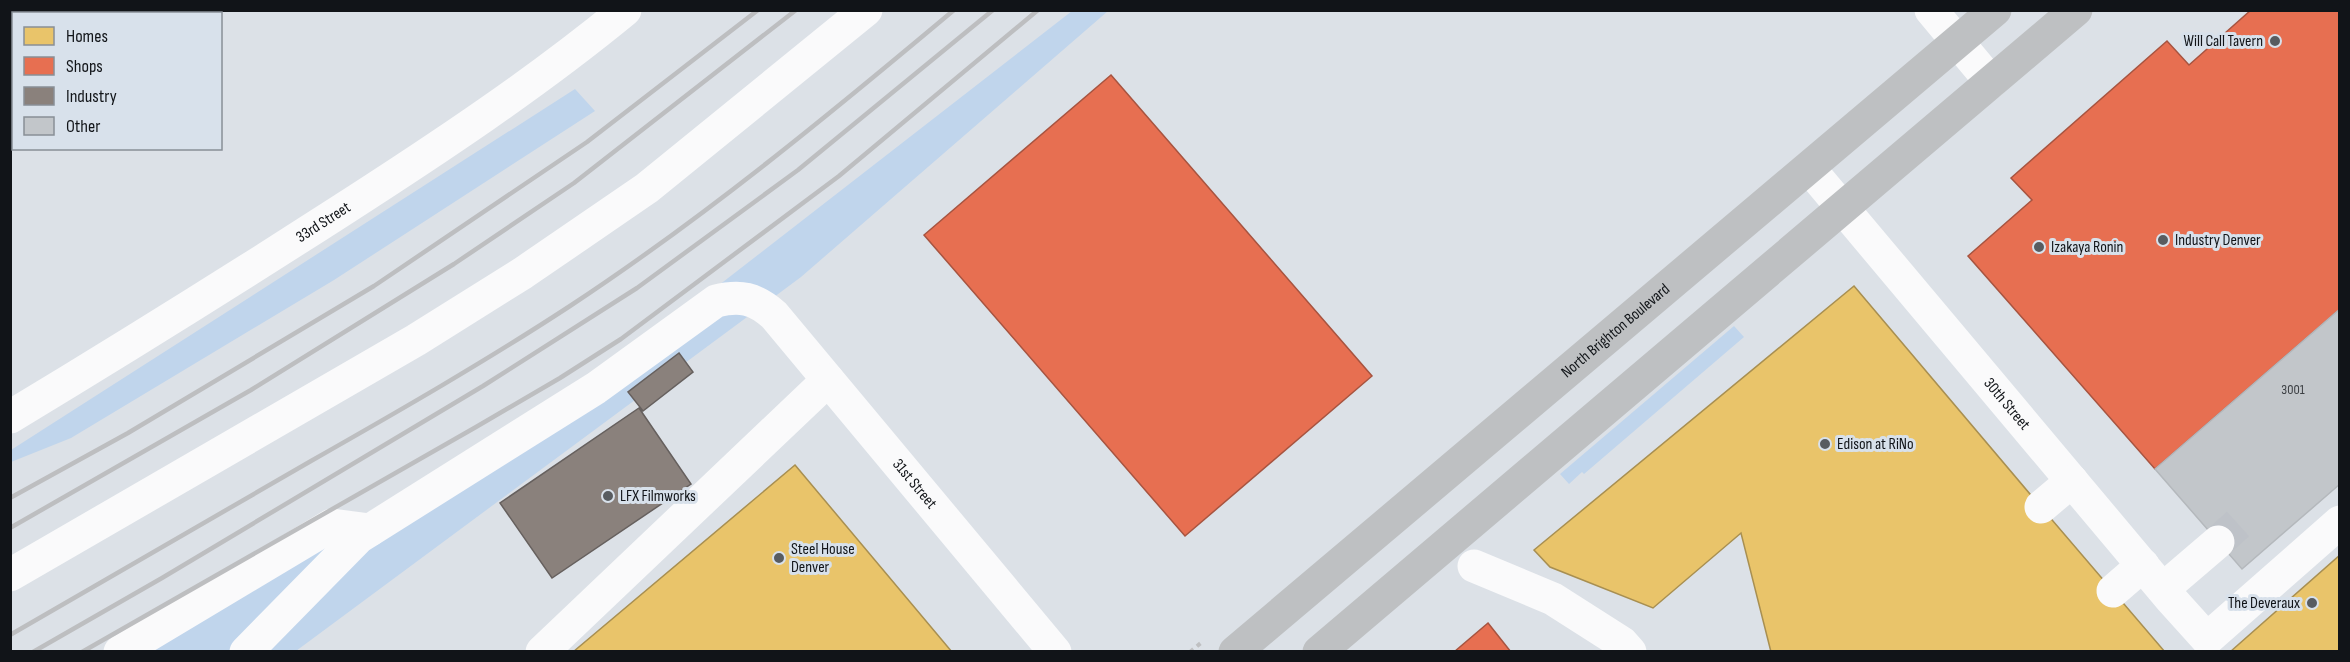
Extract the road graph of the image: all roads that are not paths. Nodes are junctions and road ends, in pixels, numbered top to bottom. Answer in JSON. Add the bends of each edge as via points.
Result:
{"nodes":[{"id":1,"x":625,"y":10,"type":"edge"},
{"id":2,"x":866,"y":10,"type":"edge"},
{"id":3,"x":1931,"y":10,"type":"edge"},
{"id":4,"x":1995,"y":10,"type":"edge"},
{"id":5,"x":2076,"y":10,"type":"edge"},
{"id":6,"x":1958,"y":42,"type":"junction"},
{"id":7,"x":1991,"y":82,"type":"junction"},
{"id":8,"x":1809,"y":168,"type":"junction"},
{"id":9,"x":1843,"y":208,"type":"junction"},
{"id":10,"x":828,"y":380,"type":"junction"},
{"id":11,"x":10,"y":417,"type":"edge"},
{"id":12,"x":2072,"y":481,"type":"junction"},
{"id":13,"x":2041,"y":507,"type":"dead end"},
{"id":14,"x":2340,"y":522,"type":"edge"},
{"id":15,"x":370,"y":530,"type":"junction"},
{"id":16,"x":2218,"y":542,"type":"tunnel mouth"},
{"id":17,"x":1474,"y":566,"type":"dead end"},
{"id":18,"x":10,"y":575,"type":"edge"},
{"id":19,"x":2153,"y":577,"type":"junction"},
{"id":20,"x":2113,"y":591,"type":"dead end"},
{"id":21,"x":120,"y":651,"type":"edge"},
{"id":22,"x":246,"y":651,"type":"edge"},
{"id":23,"x":542,"y":651,"type":"edge"},
{"id":24,"x":1055,"y":651,"type":"edge"},
{"id":25,"x":1235,"y":651,"type":"edge"},
{"id":26,"x":1319,"y":651,"type":"edge"},
{"id":27,"x":1630,"y":651,"type":"edge"}],
"edges":[{"from":1,"to":11,"type":"street","name":"33rd Street","via":[[578,49],[423,158],[180,315]]},
{"from":2,"to":18,"type":"street","via":[[647,188],[523,273]]},
{"from":3,"to":6,"type":"street"},
{"from":4,"to":6,"type":"main road","name":"North Brighton Boulevard"},
{"from":5,"to":7,"type":"main road"},
{"from":6,"to":7,"type":"street"},
{"from":6,"to":8,"type":"main road","name":"North Brighton Boulevard"},
{"from":7,"to":9,"type":"main road"},
{"from":8,"to":9,"type":"street","name":"30th Street"},
{"from":8,"to":25,"type":"main road","name":"North Brighton Boulevard"},
{"from":9,"to":12,"type":"street","name":"30th Street"},
{"from":9,"to":26,"type":"main road"},
{"from":10,"to":15,"type":"street","name":"31st Street","via":[[762,305],[747,298],[716,301],[596,388]]},
{"from":10,"to":23,"type":"street"},
{"from":10,"to":24,"type":"street","name":"31st Street"},
{"from":12,"to":13,"type":"street"},
{"from":12,"to":19,"type":"street","name":"30th Street"},
{"from":14,"to":19,"type":"street","name":"30th Street","via":[[2219,628]]},
{"from":15,"to":21,"type":"street","via":[[332,525]]},
{"from":15,"to":22,"type":"street","name":"31st Street"},
{"from":16,"to":19,"type":"street"},
{"from":17,"to":27,"type":"street","via":[[1553,599]]},
{"from":19,"to":20,"type":"street"}]}
